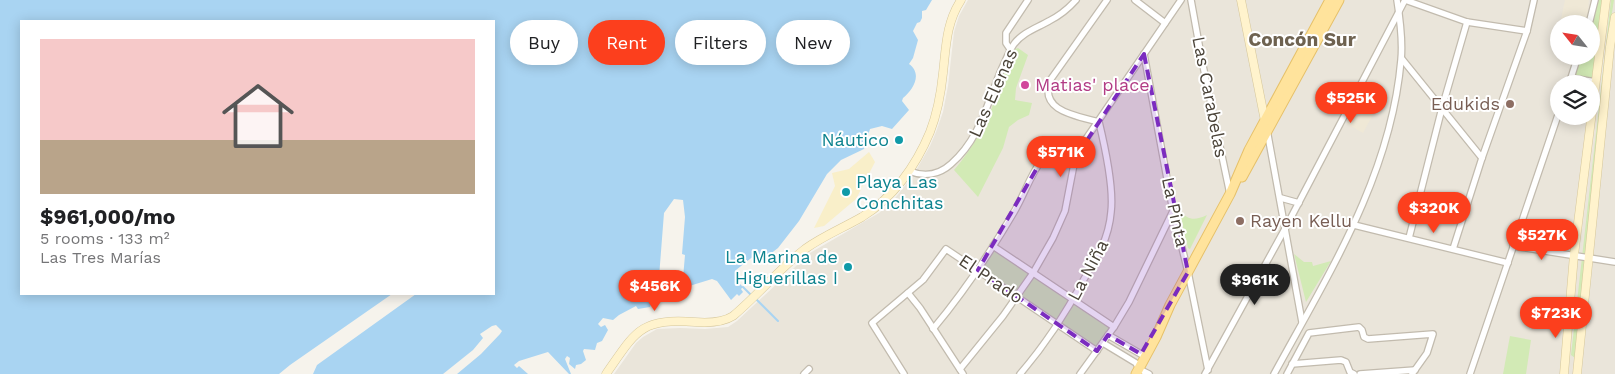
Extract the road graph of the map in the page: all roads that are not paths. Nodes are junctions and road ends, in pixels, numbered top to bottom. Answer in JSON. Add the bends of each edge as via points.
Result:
{"nodes":[{"id":1,"x":961,"y":0,"type":"edge"},
{"id":2,"x":1028,"y":0,"type":"edge"},
{"id":3,"x":1076,"y":0,"type":"edge"},
{"id":4,"x":1107,"y":0,"type":"edge"},
{"id":5,"x":1135,"y":0,"type":"edge"},
{"id":6,"x":1181,"y":0,"type":"edge"},
{"id":7,"x":1191,"y":0,"type":"edge"},
{"id":8,"x":1330,"y":0,"type":"edge"},
{"id":9,"x":1339,"y":0,"type":"edge"},
{"id":10,"x":1398,"y":0,"type":"edge"},
{"id":11,"x":1405,"y":0,"type":"edge"},
{"id":12,"x":1534,"y":0,"type":"edge"},
{"id":13,"x":1594,"y":0,"type":"edge"},
{"id":14,"x":1606,"y":0,"type":"edge"},
{"id":15,"x":1244,"y":1,"type":"edge"},
{"id":16,"x":1399,"y":12,"type":"junction"},
{"id":17,"x":1591,"y":15,"type":"edge"},
{"id":18,"x":1615,"y":16,"type":"edge"},
{"id":19,"x":1466,"y":22,"type":"junction"},
{"id":20,"x":1165,"y":24,"type":"junction"},
{"id":21,"x":1527,"y":31,"type":"junction"},
{"id":22,"x":1600,"y":45,"type":"joint"},
{"id":23,"x":1613,"y":48,"type":"edge"},
{"id":24,"x":1010,"y":49,"type":"junction"},
{"id":25,"x":1144,"y":54,"type":"junction"},
{"id":26,"x":1402,"y":59,"type":"junction"},
{"id":27,"x":1442,"y":108,"type":"junction"},
{"id":28,"x":1266,"y":121,"type":"junction"},
{"id":29,"x":1099,"y":122,"type":"junction"},
{"id":30,"x":1555,"y":125,"type":"edge"},
{"id":31,"x":1591,"y":125,"type":"edge"},
{"id":32,"x":1268,"y":133,"type":"junction"},
{"id":33,"x":1482,"y":158,"type":"junction"},
{"id":34,"x":1074,"y":163,"type":"junction"},
{"id":35,"x":909,"y":170,"type":"junction"},
{"id":36,"x":1230,"y":194,"type":"junction"},
{"id":37,"x":1281,"y":198,"type":"junction"},
{"id":38,"x":1298,"y":203,"type":"junction"},
{"id":39,"x":1173,"y":211,"type":"junction"},
{"id":40,"x":1354,"y":225,"type":"junction"},
{"id":41,"x":1286,"y":227,"type":"junction"},
{"id":42,"x":1409,"y":238,"type":"junction"},
{"id":43,"x":993,"y":246,"type":"junction"},
{"id":44,"x":1513,"y":246,"type":"junction"},
{"id":45,"x":1454,"y":249,"type":"junction"},
{"id":46,"x":1574,"y":255,"type":"junction"},
{"id":47,"x":1589,"y":258,"type":"junction"},
{"id":48,"x":1615,"y":262,"type":"edge"},
{"id":49,"x":1508,"y":263,"type":"junction"},
{"id":50,"x":978,"y":270,"type":"junction"},
{"id":51,"x":1188,"y":272,"type":"junction"},
{"id":52,"x":1033,"y":273,"type":"junction"},
{"id":53,"x":908,"y":293,"type":"junction"},
{"id":54,"x":1016,"y":296,"type":"junction"},
{"id":55,"x":1073,"y":299,"type":"junction"},
{"id":56,"x":1302,"y":322,"type":"junction"},
{"id":57,"x":1058,"y":324,"type":"junction"},
{"id":58,"x":1114,"y":327,"type":"junction"},
{"id":59,"x":933,"y":329,"type":"junction"},
{"id":60,"x":1108,"y":335,"type":"junction"},
{"id":61,"x":1103,"y":343,"type":"junction"},
{"id":62,"x":1097,"y":351,"type":"junction"},
{"id":63,"x":1140,"y":363,"type":"edge"},
{"id":64,"x":1292,"y":364,"type":"junction"},
{"id":65,"x":961,"y":372,"type":"edge"},
{"id":66,"x":1206,"y":372,"type":"edge"},
{"id":67,"x":1414,"y":372,"type":"edge"},
{"id":68,"x":606,"y":374,"type":"edge"},
{"id":69,"x":904,"y":374,"type":"edge"},
{"id":70,"x":1020,"y":374,"type":"edge"},
{"id":71,"x":1080,"y":374,"type":"edge"},
{"id":72,"x":1130,"y":374,"type":"edge"},
{"id":73,"x":1149,"y":374,"type":"edge"},
{"id":74,"x":1274,"y":374,"type":"edge"},
{"id":75,"x":1287,"y":374,"type":"edge"},
{"id":76,"x":1354,"y":374,"type":"edge"},
{"id":77,"x":1360,"y":374,"type":"edge"},
{"id":78,"x":1470,"y":374,"type":"edge"},
{"id":79,"x":1564,"y":374,"type":"edge"},
{"id":80,"x":1577,"y":374,"type":"edge"}],
"edges":[{"from":1,"to":35,"type":"street","via":[[947,34],[942,85],[933,122]]},
{"from":2,"to":24,"type":"street","via":[[1006,33]]},
{"from":3,"to":24,"type":"street","name":"Las Elenas","via":[[1060,15],[1019,38]]},
{"from":4,"to":29,"type":"street","via":[[1056,72],[1048,89],[1049,98],[1055,106]]},
{"from":5,"to":20,"type":"street"},
{"from":6,"to":20,"type":"street"},
{"from":7,"to":36,"type":"street","name":"Las Carabelas"},
{"from":8,"to":28,"type":"main road"},
{"from":9,"to":32,"type":"main road"},
{"from":10,"to":16,"type":"street"},
{"from":11,"to":16,"type":"street"},
{"from":11,"to":19,"type":"street"},
{"from":12,"to":21,"type":"street"},
{"from":13,"to":17,"type":"street"},
{"from":14,"to":22,"type":"street"},
{"from":15,"to":28,"type":"street"},
{"from":16,"to":26,"type":"street"},
{"from":16,"to":38,"type":"street"},
{"from":18,"to":23,"type":"street"},
{"from":19,"to":21,"type":"street"},
{"from":19,"to":27,"type":"street"},
{"from":20,"to":25,"type":"street"},
{"from":21,"to":33,"type":"street"},
{"from":22,"to":23,"type":"street"},
{"from":23,"to":47,"type":"street"},
{"from":24,"to":35,"type":"street","name":"Las Elenas","via":[[977,130],[962,154],[936,173],[925,175]]},
{"from":25,"to":29,"type":"street"},
{"from":25,"to":39,"type":"street","name":"La Pinta"},
{"from":26,"to":27,"type":"street"},
{"from":26,"to":40,"type":"street","via":[[1382,153]]},
{"from":27,"to":33,"type":"street"},
{"from":27,"to":42,"type":"street"},
{"from":28,"to":32,"type":"street"},
{"from":28,"to":36,"type":"main road"},
{"from":29,"to":34,"type":"street"},
{"from":29,"to":55,"type":"street","name":"La Niña","via":[[1112,192],[1110,220],[1103,246]]},
{"from":30,"to":44,"type":"street"},
{"from":31,"to":46,"type":"street"},
{"from":32,"to":36,"type":"main road"},
{"from":32,"to":37,"type":"street"},
{"from":33,"to":45,"type":"street"},
{"from":34,"to":43,"type":"street","via":[[1043,158]]},
{"from":34,"to":52,"type":"street","via":[[1060,225]]},
{"from":35,"to":68,"type":"street","via":[[879,205],[805,249],[733,316],[720,322],[663,322],[647,327],[630,340]]},
{"from":36,"to":51,"type":"main road"},
{"from":37,"to":38,"type":"street"},
{"from":37,"to":41,"type":"street"},
{"from":38,"to":41,"type":"street"},
{"from":39,"to":51,"type":"street","name":"La Pinta"},
{"from":39,"to":58,"type":"street"},
{"from":40,"to":42,"type":"street"},
{"from":40,"to":56,"type":"street"},
{"from":41,"to":56,"type":"street"},
{"from":41,"to":66,"type":"street"},
{"from":42,"to":45,"type":"street"},
{"from":43,"to":50,"type":"street"},
{"from":43,"to":52,"type":"street","name":"El Prado"},
{"from":44,"to":46,"type":"street"},
{"from":44,"to":49,"type":"street"},
{"from":45,"to":49,"type":"street"},
{"from":46,"to":47,"type":"street"},
{"from":46,"to":79,"type":"street"},
{"from":47,"to":48,"type":"street"},
{"from":47,"to":80,"type":"street"},
{"from":49,"to":78,"type":"street"},
{"from":50,"to":53,"type":"street","name":"El Prado","via":[[946,249],[923,280]]},
{"from":50,"to":54,"type":"street","name":"El Prado"},
{"from":50,"to":59,"type":"street"},
{"from":51,"to":63,"type":"main road"},
{"from":51,"to":66,"type":"street","name":"La Pinta"},
{"from":52,"to":54,"type":"street"},
{"from":52,"to":55,"type":"street","name":"El Prado"},
{"from":53,"to":59,"type":"street"},
{"from":53,"to":69,"type":"street","name":"El Prado","via":[[872,323]]},
{"from":54,"to":57,"type":"street","name":"El Prado"},
{"from":54,"to":65,"type":"street"},
{"from":55,"to":57,"type":"street","name":"La Niña"},
{"from":55,"to":58,"type":"street","name":"El Prado"},
{"from":56,"to":74,"type":"street"},
{"from":57,"to":62,"type":"street","name":"El Prado"},
{"from":57,"to":70,"type":"street","name":"La Niña"},
{"from":58,"to":60,"type":"street"},
{"from":59,"to":65,"type":"street"},
{"from":60,"to":61,"type":"street"},
{"from":60,"to":63,"type":"street"},
{"from":61,"to":62,"type":"street"},
{"from":61,"to":63,"type":"street"},
{"from":62,"to":71,"type":"street"},
{"from":63,"to":72,"type":"main road"},
{"from":63,"to":73,"type":"street"},
{"from":64,"to":67,"type":"street","via":[[1309,333],[1359,327],[1368,339],[1434,334],[1427,353]]},
{"from":64,"to":75,"type":"street"},
{"from":64,"to":76,"type":"street","via":[[1342,360]]},
{"from":67,"to":77,"type":"street"}]}
